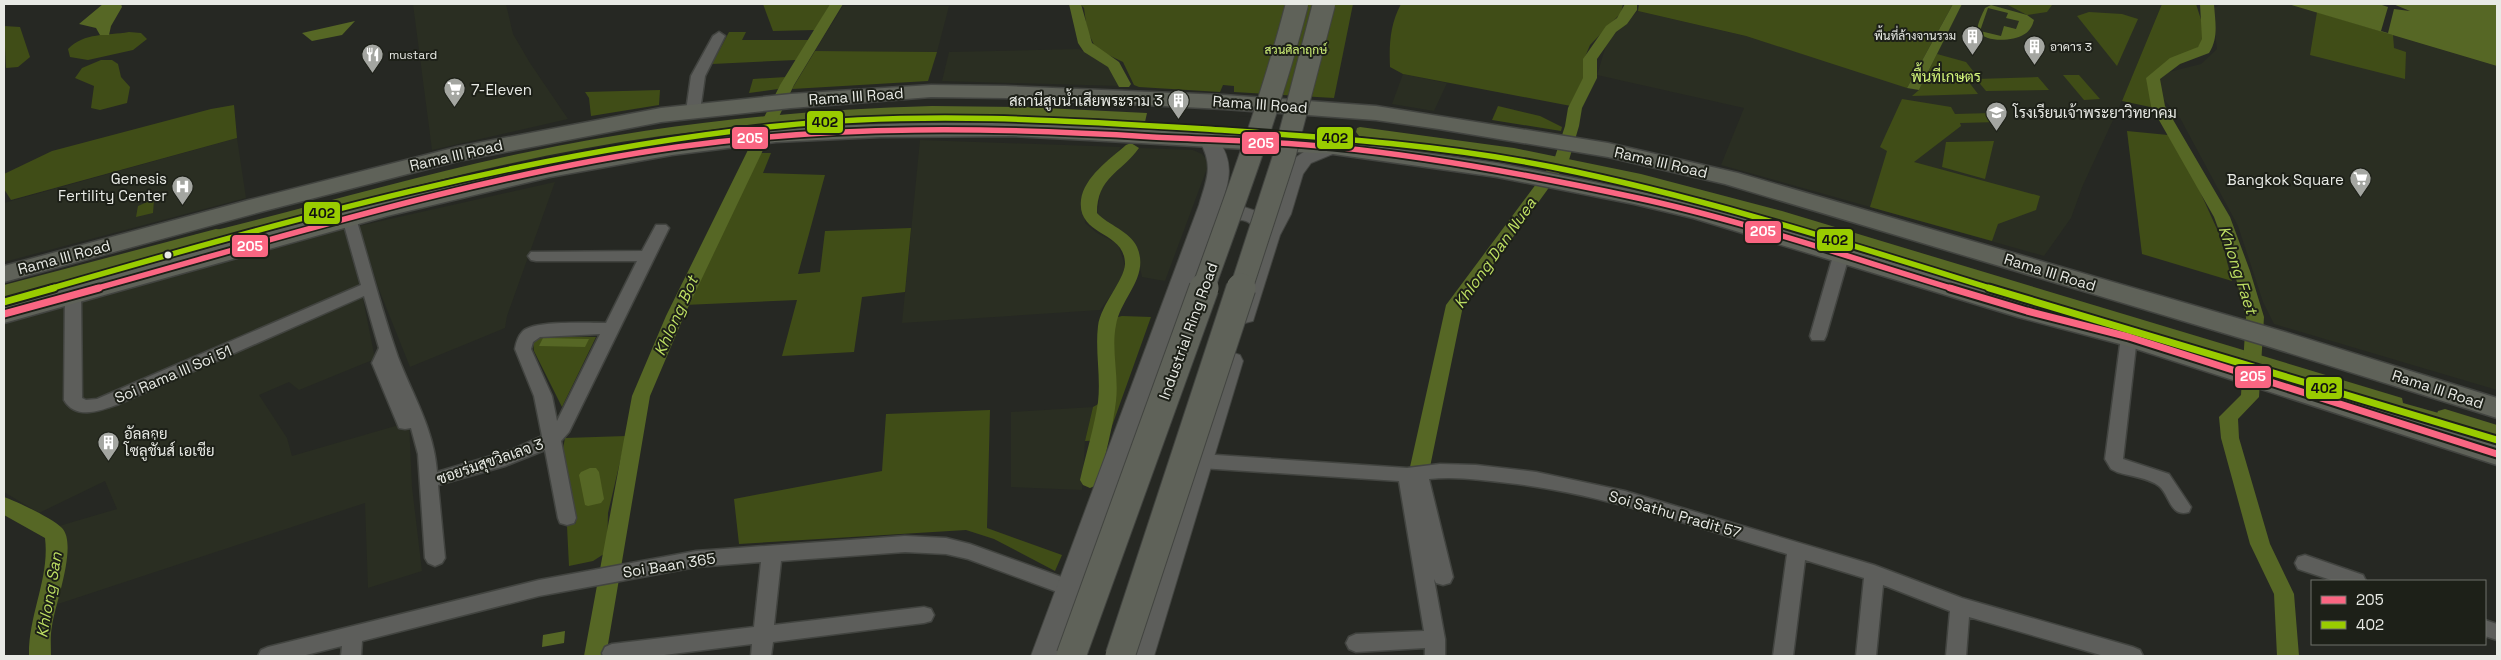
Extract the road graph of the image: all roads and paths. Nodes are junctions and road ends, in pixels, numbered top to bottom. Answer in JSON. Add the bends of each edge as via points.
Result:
{"nodes":[{"id":1,"x":1297,"y":4,"type":"edge"},
{"id":2,"x":1324,"y":4,"type":"edge"},
{"id":3,"x":719,"y":36,"type":"dead end"},
{"id":4,"x":693,"y":111,"type":"junction"},
{"id":5,"x":1209,"y":140,"type":"junction"},
{"id":6,"x":1333,"y":148,"type":"junction"},
{"id":7,"x":1536,"y":178,"type":"joint"},
{"id":8,"x":1560,"y":182,"type":"joint"},
{"id":9,"x":349,"y":218,"type":"junction"},
{"id":10,"x":662,"y":228,"type":"dead end"},
{"id":11,"x":1201,"y":230,"type":"junction"},
{"id":12,"x":1269,"y":235,"type":"junction"},
{"id":13,"x":536,"y":256,"type":"dead end"},
{"id":14,"x":647,"y":256,"type":"junction"},
{"id":15,"x":1841,"y":256,"type":"junction"},
{"id":16,"x":4,"y":274,"type":"edge"},
{"id":17,"x":370,"y":288,"type":"junction"},
{"id":18,"x":73,"y":294,"type":"junction"},
{"id":19,"x":4,"y":314,"type":"edge"},
{"id":20,"x":612,"y":328,"type":"junction"},
{"id":21,"x":1818,"y":336,"type":"dead end"},
{"id":22,"x":2129,"y":337,"type":"junction"},
{"id":23,"x":388,"y":348,"type":"junction"},
{"id":24,"x":2497,"y":408,"type":"edge"},
{"id":25,"x":405,"y":424,"type":"dead end"},
{"id":26,"x":552,"y":440,"type":"junction"},
{"id":27,"x":2497,"y":454,"type":"edge"},
{"id":28,"x":1201,"y":461,"type":"junction"},
{"id":29,"x":1413,"y":474,"type":"junction"},
{"id":30,"x":429,"y":482,"type":"junction"},
{"id":31,"x":2182,"y":507,"type":"dead end"},
{"id":32,"x":566,"y":518,"type":"dead end"},
{"id":33,"x":1797,"y":550,"type":"junction"},
{"id":34,"x":772,"y":553,"type":"junction"},
{"id":35,"x":435,"y":558,"type":"dead end"},
{"id":36,"x":2305,"y":563,"type":"dead end"},
{"id":37,"x":1874,"y":573,"type":"junction"},
{"id":38,"x":1443,"y":578,"type":"dead end"},
{"id":39,"x":2353,"y":580,"type":"edge"},
{"id":40,"x":1071,"y":589,"type":"junction"},
{"id":41,"x":1960,"y":606,"type":"junction"},
{"id":42,"x":924,"y":615,"type":"dead end"},
{"id":43,"x":763,"y":634,"type":"junction"},
{"id":44,"x":353,"y":635,"type":"junction"},
{"id":45,"x":1356,"y":644,"type":"dead end"},
{"id":46,"x":1435,"y":648,"type":"edge"},
{"id":47,"x":612,"y":653,"type":"dead end"},
{"id":48,"x":268,"y":656,"type":"edge"},
{"id":49,"x":351,"y":656,"type":"edge"},
{"id":50,"x":760,"y":656,"type":"edge"},
{"id":51,"x":1046,"y":656,"type":"edge"},
{"id":52,"x":1071,"y":656,"type":"edge"},
{"id":53,"x":1120,"y":656,"type":"edge"},
{"id":54,"x":1140,"y":656,"type":"edge"},
{"id":55,"x":1783,"y":656,"type":"edge"},
{"id":56,"x":1866,"y":656,"type":"edge"},
{"id":57,"x":1956,"y":656,"type":"edge"},
{"id":58,"x":2133,"y":656,"type":"edge"}],
"edges":[{"from":1,"to":52,"type":"main road","name":"Industrial Ring Road","bridge":true,"via":[[1252,154]]},
{"from":2,"to":53,"type":"main road","bridge":true,"via":[[1284,157]]},
{"from":3,"to":4,"type":"street","via":[[698,76]]},
{"from":4,"to":16,"type":"main road","name":"Rama III Road","via":[[552,134],[457,154]]},
{"from":4,"to":24,"type":"main road","name":"Rama III Road","via":[[931,91],[1006,92],[1376,113],[1558,141],[1730,178],[2237,327]]},
{"from":5,"to":6,"type":"main road"},
{"from":5,"to":9,"type":"main road","via":[[1012,129],[776,135],[672,148],[550,170]]},
{"from":5,"to":11,"type":"main road","name":"Industrial Ring Road","via":[[1220,156],[1220,171]]},
{"from":6,"to":7,"type":"main road"},
{"from":6,"to":12,"type":"main road","via":[[1304,160],[1294,173]]},
{"from":7,"to":8,"type":"main road"},
{"from":8,"to":15,"type":"main road","via":[[1698,212]]},
{"from":9,"to":17,"type":"street"},
{"from":9,"to":18,"type":"main road"},
{"from":10,"to":14,"type":"street","name":"ซอยร่มสุขวิลเลจ 3"},
{"from":11,"to":12,"type":"main road","via":[[1215,217],[1229,213],[1251,214],[1263,222]]},
{"from":11,"to":40,"type":"main road","name":"Industrial Ring Road"},
{"from":12,"to":28,"type":"main road"},
{"from":13,"to":14,"type":"street"},
{"from":14,"to":20,"type":"street","name":"ซอยร่มสุขวิลเลจ 3"},
{"from":15,"to":21,"type":"street"},
{"from":15,"to":22,"type":"main road","via":[[2027,311]]},
{"from":17,"to":18,"type":"street","name":"Soi Rama III Soi 51","via":[[113,400],[84,406],[73,400]]},
{"from":17,"to":23,"type":"street"},
{"from":18,"to":19,"type":"main road"},
{"from":20,"to":26,"type":"street","name":"ซอยร่มสุขวิลเลจ 3","via":[[560,432]]},
{"from":20,"to":26,"type":"street","name":"ซอยร่มสุขวิลเลจ 3","via":[[538,331],[530,334],[525,342],[526,358],[543,396]]},
{"from":22,"to":27,"type":"main road"},
{"from":22,"to":31,"type":"street","via":[[2114,459],[2123,467],[2163,479]]},
{"from":23,"to":25,"type":"street","via":[[380,363]]},
{"from":23,"to":30,"type":"street","via":[[416,415]]},
{"from":26,"to":30,"type":"street","name":"ซอยร่มสุขวิลเลจ 3"},
{"from":26,"to":32,"type":"street","name":"ซอยร่มสุขวิลเลจ 3"},
{"from":28,"to":29,"type":"street","name":"Soi Sathu Pradit 57"},
{"from":28,"to":54,"type":"main road"},
{"from":29,"to":33,"type":"street","name":"Soi Sathu Pradit 57","via":[[1476,472],[1594,491]]},
{"from":29,"to":38,"type":"street"},
{"from":29,"to":46,"type":"street"},
{"from":30,"to":35,"type":"street"},
{"from":33,"to":37,"type":"street","name":"Soi Sathu Pradit 57"},
{"from":33,"to":55,"type":"street"},
{"from":34,"to":40,"type":"street","name":"Soi Baan 365","via":[[905,544],[946,546]]},
{"from":34,"to":43,"type":"street"},
{"from":34,"to":44,"type":"street","name":"Soi Baan 365","via":[[696,559],[539,588]]},
{"from":36,"to":39,"type":"street"},
{"from":37,"to":41,"type":"street","name":"Soi Sathu Pradit 57"},
{"from":37,"to":56,"type":"street"},
{"from":40,"to":51,"type":"main road","name":"Industrial Ring Road"},
{"from":41,"to":57,"type":"street"},
{"from":41,"to":58,"type":"street","name":"Soi Sathu Pradit 57"},
{"from":42,"to":43,"type":"street"},
{"from":43,"to":47,"type":"street"},
{"from":43,"to":50,"type":"street"},
{"from":44,"to":48,"type":"street","name":"Soi Baan 365"},
{"from":44,"to":49,"type":"street"},
{"from":45,"to":46,"type":"street"}]}
